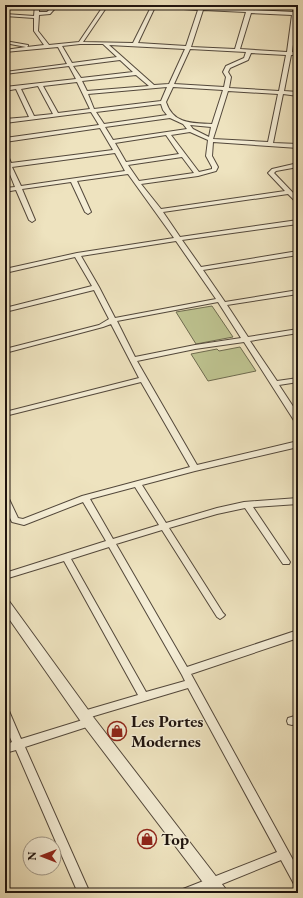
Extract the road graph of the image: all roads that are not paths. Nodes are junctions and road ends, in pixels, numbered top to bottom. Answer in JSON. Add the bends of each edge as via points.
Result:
{"nodes":[{"id":1,"x":37,"y":5,"type":"edge"},
{"id":2,"x":56,"y":5,"type":"edge"},
{"id":3,"x":106,"y":5,"type":"edge"},
{"id":4,"x":141,"y":5,"type":"edge"},
{"id":5,"x":251,"y":5,"type":"edge"},
{"id":6,"x":296,"y":5,"type":"edge"},
{"id":7,"x":154,"y":6,"type":"edge"},
{"id":8,"x":202,"y":7,"type":"edge"},
{"id":9,"x":249,"y":12,"type":"junction"},
{"id":10,"x":296,"y":14,"type":"edge"},
{"id":11,"x":6,"y":16,"type":"edge"},
{"id":12,"x":36,"y":16,"type":"junction"},
{"id":13,"x":292,"y":32,"type":"junction"},
{"id":14,"x":298,"y":32,"type":"edge"},
{"id":15,"x":5,"y":42,"type":"edge"},
{"id":16,"x":80,"y":43,"type":"junction"},
{"id":17,"x":104,"y":43,"type":"junction"},
{"id":18,"x":135,"y":44,"type":"junction"},
{"id":19,"x":59,"y":45,"type":"junction"},
{"id":20,"x":47,"y":46,"type":"junction"},
{"id":21,"x":32,"y":48,"type":"junction"},
{"id":22,"x":188,"y":48,"type":"junction"},
{"id":23,"x":237,"y":50,"type":"junction"},
{"id":24,"x":5,"y":51,"type":"edge"},
{"id":25,"x":249,"y":51,"type":"junction"},
{"id":26,"x":289,"y":53,"type":"junction"},
{"id":27,"x":298,"y":54,"type":"edge"},
{"id":28,"x":121,"y":58,"type":"junction"},
{"id":29,"x":71,"y":65,"type":"junction"},
{"id":30,"x":5,"y":73,"type":"edge"},
{"id":31,"x":137,"y":73,"type":"junction"},
{"id":32,"x":79,"y":80,"type":"junction"},
{"id":33,"x":40,"y":85,"type":"junction"},
{"id":34,"x":172,"y":85,"type":"junction"},
{"id":35,"x":153,"y":87,"type":"junction"},
{"id":36,"x":18,"y":88,"type":"junction"},
{"id":37,"x":5,"y":89,"type":"edge"},
{"id":38,"x":227,"y":89,"type":"junction"},
{"id":39,"x":85,"y":93,"type":"junction"},
{"id":40,"x":280,"y":93,"type":"junction"},
{"id":41,"x":298,"y":94,"type":"edge"},
{"id":42,"x":163,"y":102,"type":"junction"},
{"id":43,"x":92,"y":109,"type":"junction"},
{"id":44,"x":56,"y":114,"type":"junction"},
{"id":45,"x":171,"y":116,"type":"junction"},
{"id":46,"x":32,"y":117,"type":"junction"},
{"id":47,"x":5,"y":121,"type":"edge"},
{"id":48,"x":185,"y":123,"type":"junction"},
{"id":49,"x":102,"y":126,"type":"junction"},
{"id":50,"x":214,"y":126,"type":"junction"},
{"id":51,"x":191,"y":130,"type":"junction"},
{"id":52,"x":167,"y":134,"type":"junction"},
{"id":53,"x":5,"y":140,"type":"edge"},
{"id":54,"x":211,"y":140,"type":"junction"},
{"id":55,"x":112,"y":142,"type":"junction"},
{"id":56,"x":270,"y":144,"type":"junction"},
{"id":57,"x":298,"y":146,"type":"edge"},
{"id":58,"x":116,"y":151,"type":"junction"},
{"id":59,"x":184,"y":155,"type":"junction"},
{"id":60,"x":5,"y":156,"type":"edge"},
{"id":61,"x":125,"y":164,"type":"junction"},
{"id":62,"x":298,"y":165,"type":"edge"},
{"id":63,"x":7,"y":166,"type":"edge"},
{"id":64,"x":129,"y":172,"type":"junction"},
{"id":65,"x":198,"y":174,"type":"junction"},
{"id":66,"x":73,"y":180,"type":"junction"},
{"id":67,"x":137,"y":183,"type":"junction"},
{"id":68,"x":18,"y":188,"type":"junction"},
{"id":69,"x":5,"y":190,"type":"edge"},
{"id":70,"x":288,"y":192,"type":"junction"},
{"id":71,"x":298,"y":201,"type":"edge"},
{"id":72,"x":159,"y":211,"type":"junction"},
{"id":73,"x":88,"y":212,"type":"dead end"},
{"id":74,"x":32,"y":220,"type":"dead end"},
{"id":75,"x":298,"y":222,"type":"edge"},
{"id":76,"x":177,"y":239,"type":"junction"},
{"id":77,"x":298,"y":254,"type":"edge"},
{"id":78,"x":77,"y":255,"type":"junction"},
{"id":79,"x":199,"y":269,"type":"junction"},
{"id":80,"x":5,"y":271,"type":"edge"},
{"id":81,"x":96,"y":287,"type":"junction"},
{"id":82,"x":298,"y":292,"type":"edge"},
{"id":83,"x":222,"y":302,"type":"junction"},
{"id":84,"x":5,"y":310,"type":"edge"},
{"id":85,"x":112,"y":320,"type":"junction"},
{"id":86,"x":298,"y":331,"type":"edge"},
{"id":87,"x":246,"y":339,"type":"junction"},
{"id":88,"x":5,"y":352,"type":"edge"},
{"id":89,"x":134,"y":359,"type":"junction"},
{"id":90,"x":143,"y":379,"type":"junction"},
{"id":91,"x":298,"y":380,"type":"edge"},
{"id":92,"x":275,"y":384,"type":"junction"},
{"id":93,"x":5,"y":414,"type":"edge"},
{"id":94,"x":298,"y":420,"type":"edge"},
{"id":95,"x":298,"y":444,"type":"edge"},
{"id":96,"x":195,"y":468,"type":"junction"},
{"id":97,"x":137,"y":484,"type":"junction"},
{"id":98,"x":85,"y":498,"type":"junction"},
{"id":99,"x":5,"y":499,"type":"edge"},
{"id":100,"x":298,"y":501,"type":"edge"},
{"id":101,"x":247,"y":505,"type":"junction"},
{"id":102,"x":165,"y":526,"type":"junction"},
{"id":103,"x":111,"y":542,"type":"junction"},
{"id":104,"x":66,"y":557,"type":"junction"},
{"id":105,"x":286,"y":562,"type":"dead end"},
{"id":106,"x":5,"y":576,"type":"edge"},
{"id":107,"x":5,"y":604,"type":"edge"},
{"id":108,"x":220,"y":615,"type":"dead end"},
{"id":109,"x":298,"y":634,"type":"edge"},
{"id":110,"x":185,"y":672,"type":"junction"},
{"id":111,"x":191,"y":683,"type":"junction"},
{"id":112,"x":144,"y":697,"type":"junction"},
{"id":113,"x":5,"y":714,"type":"edge"},
{"id":114,"x":86,"y":719,"type":"junction"},
{"id":115,"x":19,"y":745,"type":"junction"},
{"id":116,"x":5,"y":749,"type":"edge"},
{"id":117,"x":284,"y":854,"type":"junction"},
{"id":118,"x":298,"y":880,"type":"edge"},
{"id":119,"x":212,"y":882,"type":"junction"},
{"id":120,"x":84,"y":893,"type":"edge"},
{"id":121,"x":187,"y":893,"type":"edge"},
{"id":122,"x":220,"y":893,"type":"edge"}],
"edges":[{"from":1,"to":12,"type":"street"},
{"from":2,"to":12,"type":"street","via":[[48,13]]},
{"from":3,"to":16,"type":"street"},
{"from":4,"to":7,"type":"street"},
{"from":5,"to":9,"type":"street"},
{"from":6,"to":10,"type":"street"},
{"from":7,"to":8,"type":"street"},
{"from":7,"to":18,"type":"street"},
{"from":8,"to":9,"type":"street"},
{"from":8,"to":22,"type":"street"},
{"from":9,"to":10,"type":"street"},
{"from":9,"to":23,"type":"street"},
{"from":10,"to":13,"type":"street"},
{"from":11,"to":12,"type":"street"},
{"from":12,"to":20,"type":"street","via":[[36,31]]},
{"from":13,"to":14,"type":"street"},
{"from":13,"to":26,"type":"street"},
{"from":15,"to":21,"type":"street"},
{"from":16,"to":17,"type":"street"},
{"from":16,"to":19,"type":"street"},
{"from":17,"to":18,"type":"street"},
{"from":17,"to":28,"type":"street"},
{"from":18,"to":22,"type":"street"},
{"from":19,"to":20,"type":"street"},
{"from":19,"to":29,"type":"street"},
{"from":20,"to":21,"type":"street"},
{"from":21,"to":24,"type":"street"},
{"from":22,"to":23,"type":"street"},
{"from":22,"to":34,"type":"street"},
{"from":23,"to":25,"type":"street"},
{"from":25,"to":26,"type":"street"},
{"from":25,"to":38,"type":"street","via":[[246,59],[228,67],[225,72],[229,77]]},
{"from":26,"to":27,"type":"street"},
{"from":26,"to":40,"type":"street"},
{"from":28,"to":29,"type":"street"},
{"from":28,"to":31,"type":"street"},
{"from":29,"to":30,"type":"street"},
{"from":29,"to":32,"type":"street"},
{"from":31,"to":32,"type":"street"},
{"from":31,"to":35,"type":"street"},
{"from":32,"to":33,"type":"street"},
{"from":32,"to":39,"type":"street"},
{"from":33,"to":36,"type":"street"},
{"from":33,"to":44,"type":"street"},
{"from":34,"to":35,"type":"street"},
{"from":34,"to":38,"type":"street"},
{"from":34,"to":42,"type":"street"},
{"from":35,"to":39,"type":"street"},
{"from":36,"to":37,"type":"street"},
{"from":36,"to":46,"type":"street"},
{"from":38,"to":40,"type":"street"},
{"from":38,"to":50,"type":"street"},
{"from":39,"to":43,"type":"street"},
{"from":40,"to":41,"type":"street"},
{"from":40,"to":56,"type":"street"},
{"from":42,"to":43,"type":"street"},
{"from":42,"to":45,"type":"street"},
{"from":43,"to":44,"type":"street"},
{"from":43,"to":49,"type":"street"},
{"from":44,"to":46,"type":"street"},
{"from":45,"to":48,"type":"street"},
{"from":45,"to":49,"type":"street"},
{"from":46,"to":47,"type":"street"},
{"from":48,"to":50,"type":"street"},
{"from":48,"to":51,"type":"street"},
{"from":49,"to":53,"type":"street"},
{"from":49,"to":55,"type":"street"},
{"from":50,"to":54,"type":"street"},
{"from":51,"to":52,"type":"street"},
{"from":51,"to":54,"type":"street"},
{"from":52,"to":55,"type":"street"},
{"from":52,"to":59,"type":"street"},
{"from":54,"to":56,"type":"street"},
{"from":54,"to":65,"type":"street","via":[[208,154],[215,168]]},
{"from":55,"to":58,"type":"street"},
{"from":56,"to":57,"type":"street"},
{"from":58,"to":61,"type":"street"},
{"from":58,"to":63,"type":"street"},
{"from":59,"to":61,"type":"street"},
{"from":59,"to":65,"type":"street"},
{"from":60,"to":63,"type":"street"},
{"from":61,"to":64,"type":"street"},
{"from":62,"to":70,"type":"street","via":[[272,171]]},
{"from":63,"to":68,"type":"street"},
{"from":64,"to":66,"type":"street"},
{"from":64,"to":67,"type":"street"},
{"from":65,"to":67,"type":"street"},
{"from":66,"to":68,"type":"street"},
{"from":66,"to":73,"type":"street"},
{"from":67,"to":72,"type":"street"},
{"from":68,"to":69,"type":"street"},
{"from":68,"to":74,"type":"street"},
{"from":70,"to":71,"type":"street"},
{"from":70,"to":72,"type":"street"},
{"from":72,"to":76,"type":"street"},
{"from":75,"to":76,"type":"street"},
{"from":76,"to":78,"type":"street"},
{"from":76,"to":79,"type":"street"},
{"from":77,"to":79,"type":"street"},
{"from":78,"to":80,"type":"street"},
{"from":78,"to":81,"type":"street"},
{"from":79,"to":83,"type":"street"},
{"from":81,"to":84,"type":"street"},
{"from":81,"to":85,"type":"street"},
{"from":82,"to":83,"type":"street"},
{"from":83,"to":85,"type":"street"},
{"from":83,"to":87,"type":"street"},
{"from":85,"to":88,"type":"street","via":[[101,326]]},
{"from":85,"to":89,"type":"street"},
{"from":86,"to":87,"type":"street"},
{"from":87,"to":89,"type":"street"},
{"from":87,"to":92,"type":"street"},
{"from":89,"to":90,"type":"street"},
{"from":90,"to":93,"type":"street"},
{"from":90,"to":96,"type":"street"},
{"from":91,"to":92,"type":"street"},
{"from":92,"to":94,"type":"street"},
{"from":95,"to":96,"type":"street"},
{"from":96,"to":97,"type":"street"},
{"from":97,"to":98,"type":"street"},
{"from":97,"to":102,"type":"street"},
{"from":98,"to":99,"type":"street","via":[[24,522],[15,520]]},
{"from":98,"to":103,"type":"street"},
{"from":100,"to":101,"type":"street"},
{"from":101,"to":102,"type":"street"},
{"from":101,"to":105,"type":"street"},
{"from":102,"to":103,"type":"street"},
{"from":102,"to":108,"type":"street"},
{"from":103,"to":104,"type":"street"},
{"from":103,"to":110,"type":"street"},
{"from":104,"to":106,"type":"street"},
{"from":104,"to":112,"type":"street"},
{"from":107,"to":114,"type":"street"},
{"from":109,"to":110,"type":"street"},
{"from":110,"to":111,"type":"street"},
{"from":111,"to":112,"type":"street"},
{"from":111,"to":117,"type":"street"},
{"from":112,"to":114,"type":"street"},
{"from":113,"to":115,"type":"street"},
{"from":114,"to":115,"type":"street"},
{"from":114,"to":119,"type":"street"},
{"from":115,"to":116,"type":"street"},
{"from":115,"to":120,"type":"street"},
{"from":117,"to":118,"type":"street"},
{"from":117,"to":119,"type":"street"},
{"from":119,"to":121,"type":"street"},
{"from":119,"to":122,"type":"street"}]}
